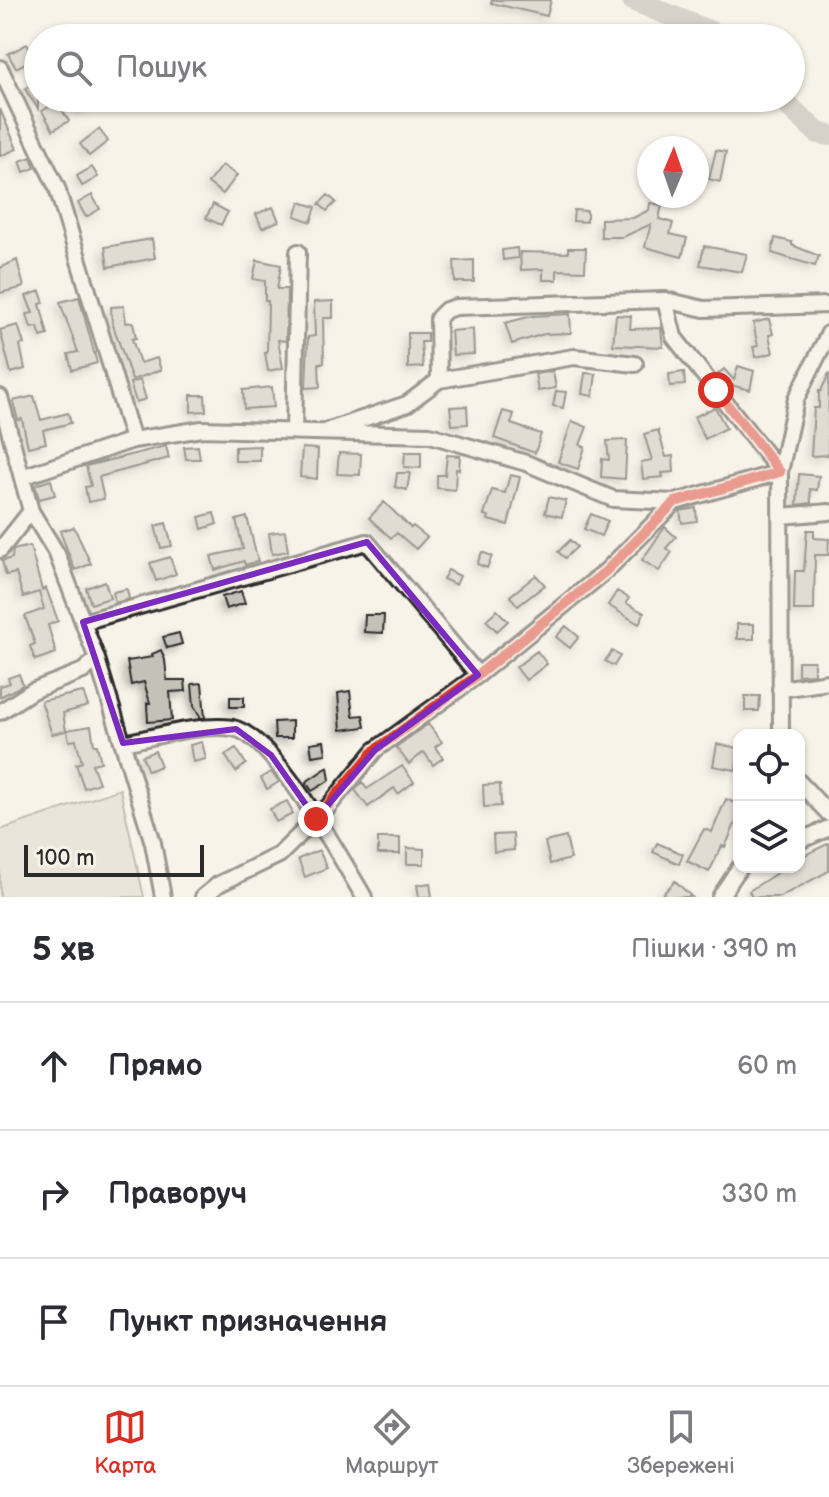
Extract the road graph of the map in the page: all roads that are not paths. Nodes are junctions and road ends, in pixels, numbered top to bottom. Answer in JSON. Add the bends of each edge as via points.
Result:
{"nodes":[{"id":1,"x":0,"y":68,"type":"edge"},
{"id":2,"x":298,"y":252,"type":"dead end"},
{"id":3,"x":665,"y":300,"type":"junction"},
{"id":4,"x":829,"y":305,"type":"edge"},
{"id":5,"x":829,"y":333,"type":"edge"},
{"id":6,"x":635,"y":364,"type":"dead end"},
{"id":7,"x":439,"y":380,"type":"junction"},
{"id":8,"x":0,"y":397,"type":"edge"},
{"id":9,"x":294,"y":431,"type":"junction"},
{"id":10,"x":317,"y":434,"type":"junction"},
{"id":11,"x":133,"y":440,"type":"junction"},
{"id":12,"x":780,"y":472,"type":"junction"},
{"id":13,"x":22,"y":477,"type":"junction"},
{"id":14,"x":675,"y":502,"type":"junction"},
{"id":15,"x":31,"y":511,"type":"junction"},
{"id":16,"x":829,"y":512,"type":"edge"},
{"id":17,"x":781,"y":516,"type":"junction"},
{"id":18,"x":0,"y":550,"type":"edge"},
{"id":19,"x":83,"y":622,"type":"junction"},
{"id":20,"x":97,"y":659,"type":"junction"},
{"id":21,"x":83,"y":671,"type":"junction"},
{"id":22,"x":478,"y":675,"type":"junction"},
{"id":23,"x":829,"y":682,"type":"edge"},
{"id":24,"x":106,"y":688,"type":"junction"},
{"id":25,"x":780,"y":689,"type":"junction"},
{"id":26,"x":0,"y":712,"type":"edge"},
{"id":27,"x":781,"y":729,"type":"edge"},
{"id":28,"x":123,"y":743,"type":"junction"},
{"id":29,"x":805,"y":788,"type":"edge"},
{"id":30,"x":829,"y":814,"type":"edge"},
{"id":31,"x":316,"y":819,"type":"junction"},
{"id":32,"x":829,"y":828,"type":"edge"},
{"id":33,"x":805,"y":838,"type":"edge"},
{"id":34,"x":736,"y":873,"type":"edge"},
{"id":35,"x":163,"y":897,"type":"edge"},
{"id":36,"x":203,"y":897,"type":"edge"},
{"id":37,"x":364,"y":897,"type":"edge"},
{"id":38,"x":720,"y":897,"type":"edge"}],
"edges":[{"from":1,"to":11,"type":"street","via":[[57,188]]},
{"from":2,"to":9,"type":"street"},
{"from":3,"to":4,"type":"street","via":[[704,309]]},
{"from":3,"to":7,"type":"street","via":[[446,310],[438,318]]},
{"from":3,"to":12,"type":"street","via":[[674,337]]},
{"from":5,"to":12,"type":"street","via":[[796,399]]},
{"from":6,"to":7,"type":"street","via":[[574,357]]},
{"from":7,"to":10,"type":"street","via":[[407,404]]},
{"from":8,"to":13,"type":"street"},
{"from":9,"to":10,"type":"street"},
{"from":9,"to":11,"type":"street","via":[[202,429]]},
{"from":10,"to":14,"type":"street","via":[[430,435],[526,463],[613,499]]},
{"from":11,"to":13,"type":"street"},
{"from":12,"to":14,"type":"street"},
{"from":12,"to":17,"type":"street"},
{"from":13,"to":15,"type":"street"},
{"from":14,"to":22,"type":"street","via":[[606,571]]},
{"from":15,"to":18,"type":"street"},
{"from":15,"to":19,"type":"street","via":[[57,554]]},
{"from":16,"to":17,"type":"street"},
{"from":17,"to":25,"type":"street"},
{"from":19,"to":20,"type":"street"},
{"from":19,"to":22,"type":"street","via":[[367,542]]},
{"from":20,"to":21,"type":"street"},
{"from":20,"to":24,"type":"street"},
{"from":21,"to":24,"type":"street"},
{"from":21,"to":26,"type":"street","via":[[32,691]]},
{"from":22,"to":31,"type":"street","via":[[375,750]]},
{"from":23,"to":25,"type":"street"},
{"from":24,"to":28,"type":"street"},
{"from":25,"to":27,"type":"street"},
{"from":28,"to":31,"type":"street","via":[[208,728],[236,729],[271,755]]},
{"from":28,"to":35,"type":"street"},
{"from":29,"to":30,"type":"street"},
{"from":31,"to":36,"type":"street","via":[[279,855]]},
{"from":31,"to":37,"type":"street"},
{"from":32,"to":33,"type":"street"},
{"from":34,"to":38,"type":"street"}]}
